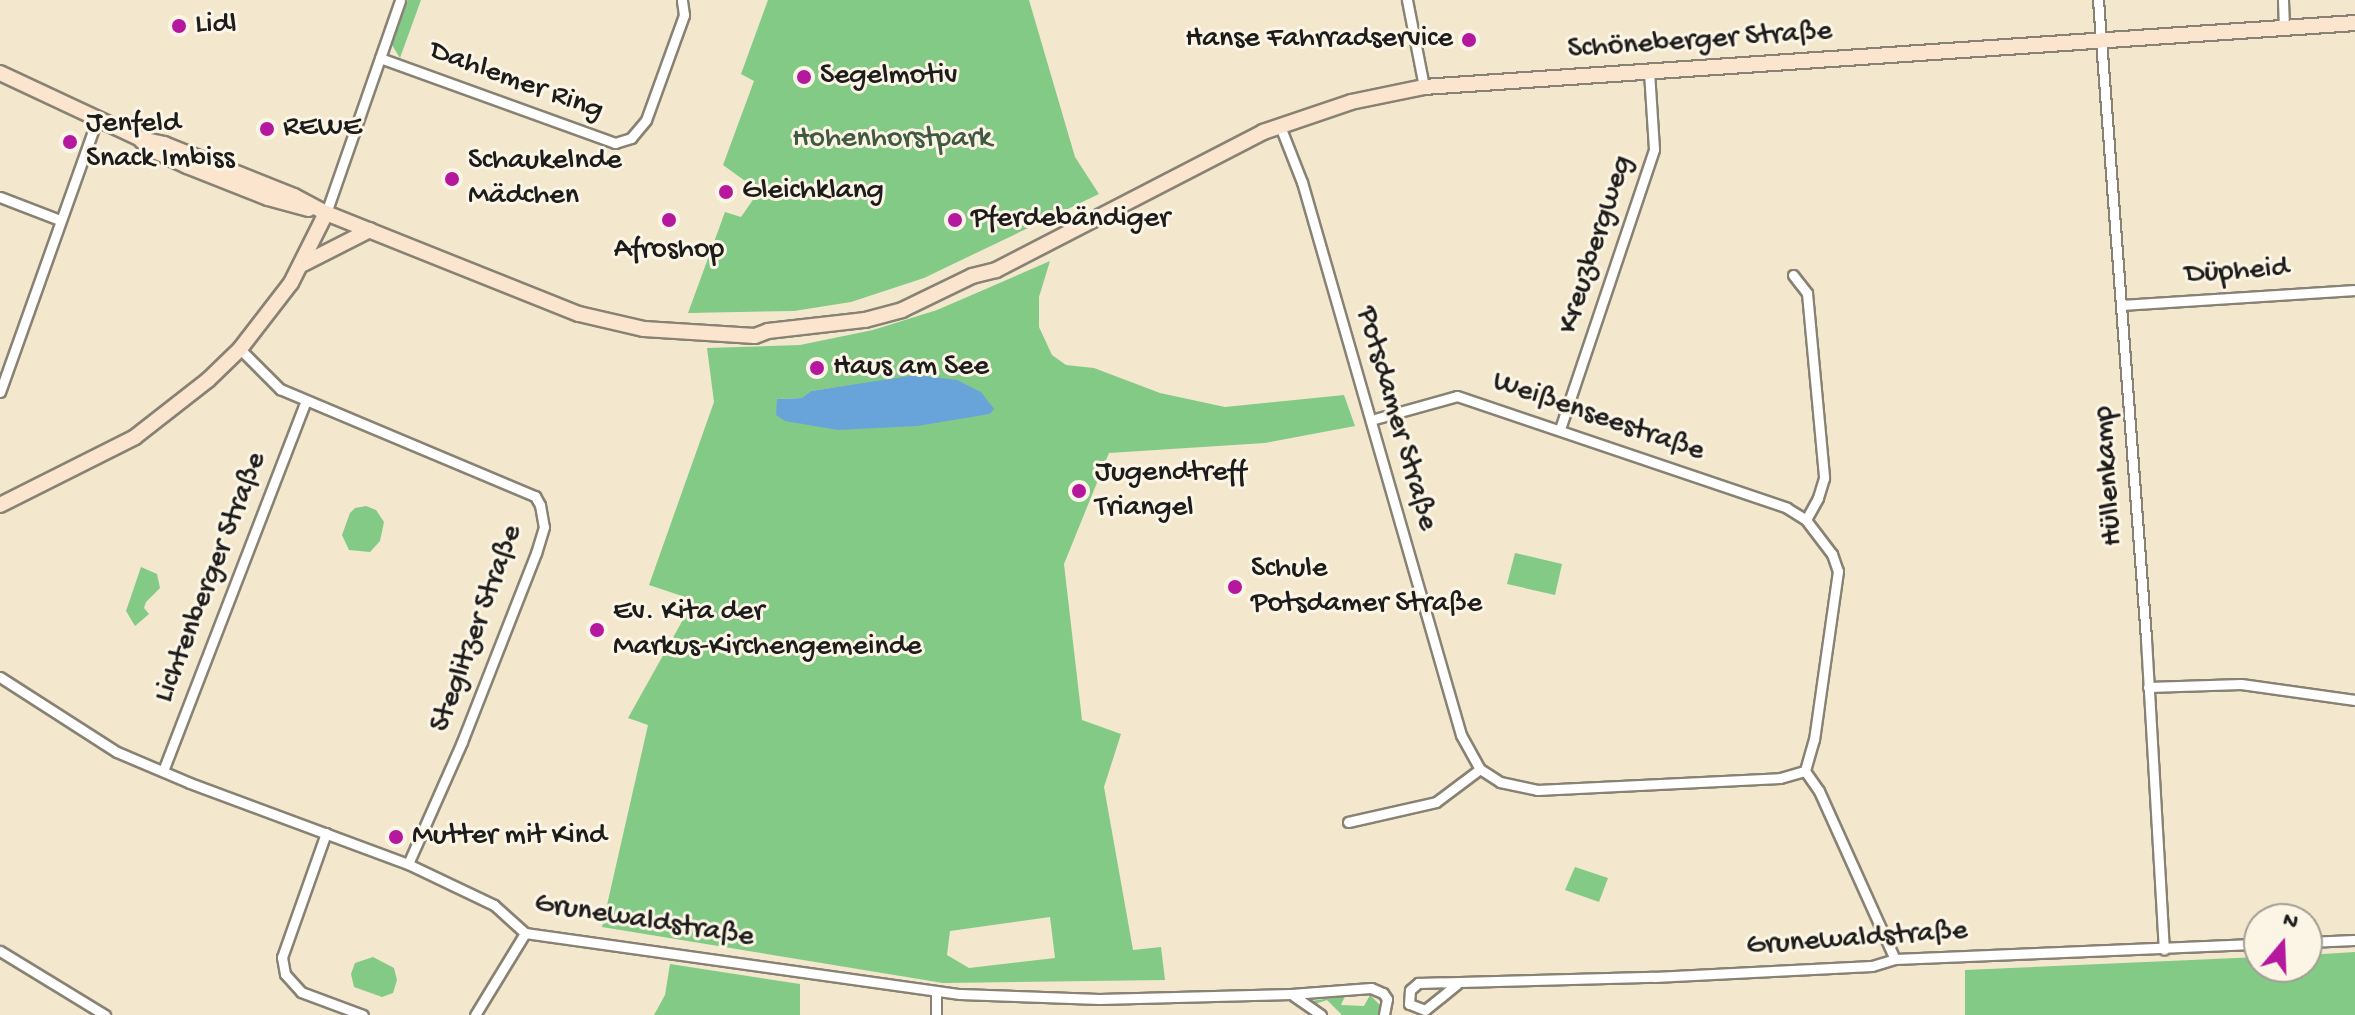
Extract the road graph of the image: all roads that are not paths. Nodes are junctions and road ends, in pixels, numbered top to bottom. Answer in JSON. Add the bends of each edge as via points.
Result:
{"nodes":[{"id":1,"x":400,"y":0,"type":"edge"},
{"id":2,"x":682,"y":0,"type":"edge"},
{"id":3,"x":1407,"y":0,"type":"edge"},
{"id":4,"x":2098,"y":0,"type":"edge"},
{"id":5,"x":2283,"y":0,"type":"edge"},
{"id":6,"x":2355,"y":23,"type":"edge"},
{"id":7,"x":2284,"y":28,"type":"junction"},
{"id":8,"x":2101,"y":41,"type":"junction"},
{"id":9,"x":380,"y":58,"type":"junction"},
{"id":10,"x":1649,"y":72,"type":"junction"},
{"id":11,"x":0,"y":73,"type":"edge"},
{"id":12,"x":1424,"y":87,"type":"junction"},
{"id":13,"x":97,"y":120,"type":"junction"},
{"id":14,"x":1280,"y":126,"type":"junction"},
{"id":15,"x":0,"y":197,"type":"edge"},
{"id":16,"x":326,"y":213,"type":"junction"},
{"id":17,"x":60,"y":220,"type":"junction"},
{"id":18,"x":370,"y":230,"type":"junction"},
{"id":19,"x":302,"y":265,"type":"junction"},
{"id":20,"x":1793,"y":275,"type":"dead end"},
{"id":21,"x":2355,"y":290,"type":"edge"},
{"id":22,"x":2122,"y":305,"type":"junction"},
{"id":23,"x":240,"y":349,"type":"junction"},
{"id":24,"x":0,"y":392,"type":"edge"},
{"id":25,"x":306,"y":401,"type":"junction"},
{"id":26,"x":1371,"y":420,"type":"junction"},
{"id":27,"x":1560,"y":429,"type":"junction"},
{"id":28,"x":1,"y":502,"type":"edge"},
{"id":29,"x":1806,"y":520,"type":"junction"},
{"id":30,"x":0,"y":677,"type":"edge"},
{"id":31,"x":2148,"y":687,"type":"junction"},
{"id":32,"x":2355,"y":700,"type":"edge"},
{"id":33,"x":1480,"y":769,"type":"junction"},
{"id":34,"x":163,"y":771,"type":"junction"},
{"id":35,"x":1805,"y":771,"type":"junction"},
{"id":36,"x":1348,"y":822,"type":"dead end"},
{"id":37,"x":326,"y":833,"type":"junction"},
{"id":38,"x":408,"y":864,"type":"junction"},
{"id":39,"x":525,"y":933,"type":"junction"},
{"id":40,"x":2355,"y":940,"type":"edge"},
{"id":41,"x":2323,"y":941,"type":"edge"},
{"id":42,"x":2243,"y":945,"type":"edge"},
{"id":43,"x":2164,"y":949,"type":"junction"},
{"id":44,"x":0,"y":951,"type":"edge"},
{"id":45,"x":1895,"y":959,"type":"junction"},
{"id":46,"x":1457,"y":984,"type":"junction"},
{"id":47,"x":936,"y":992,"type":"junction"},
{"id":48,"x":1291,"y":994,"type":"junction"},
{"id":49,"x":105,"y":1015,"type":"edge"},
{"id":50,"x":363,"y":1015,"type":"edge"},
{"id":51,"x":475,"y":1015,"type":"edge"},
{"id":52,"x":936,"y":1015,"type":"edge"},
{"id":53,"x":1321,"y":1015,"type":"edge"},
{"id":54,"x":1384,"y":1015,"type":"edge"}],
"edges":[{"from":1,"to":9,"type":"street"},
{"from":2,"to":9,"type":"street","name":"Dahlemer Ring","via":[[684,15],[646,120],[631,138],[615,143]]},
{"from":3,"to":12,"type":"street"},
{"from":4,"to":8,"type":"street","name":"Hüllenkamp"},
{"from":5,"to":7,"type":"street"},
{"from":6,"to":7,"type":"street","name":"Schöneberger Straße"},
{"from":7,"to":8,"type":"street","name":"Schöneberger Straße"},
{"from":8,"to":10,"type":"street","name":"Schöneberger Straße"},
{"from":8,"to":22,"type":"street","name":"Hüllenkamp"},
{"from":9,"to":16,"type":"street"},
{"from":10,"to":12,"type":"street","name":"Schöneberger Straße"},
{"from":10,"to":27,"type":"street","name":"Kreuzbergweg","via":[[1654,149]]},
{"from":11,"to":13,"type":"street","name":"Schöneberger Straße"},
{"from":12,"to":14,"type":"street","name":"Schöneberger Straße","via":[[1351,102]]},
{"from":13,"to":16,"type":"street","name":"Schöneberger Straße","via":[[214,177]]},
{"from":13,"to":17,"type":"street"},
{"from":14,"to":18,"type":"street","name":"Schöneberger Straße","via":[[996,270],[843,320],[768,331],[660,327],[559,303]]},
{"from":14,"to":26,"type":"street","name":"Potsdamer Straße","via":[[1302,182]]},
{"from":15,"to":17,"type":"street"},
{"from":16,"to":18,"type":"street","name":"Schöneberger Straße"},
{"from":16,"to":19,"type":"street"},
{"from":17,"to":24,"type":"street"},
{"from":18,"to":19,"type":"street"},
{"from":19,"to":23,"type":"street"},
{"from":20,"to":29,"type":"street","via":[[1807,293],[1824,478]]},
{"from":21,"to":22,"type":"street","name":"Düpheid"},
{"from":22,"to":31,"type":"street","name":"Hüllenkamp"},
{"from":23,"to":25,"type":"street","name":"Steglitzer Straße","via":[[280,389]]},
{"from":23,"to":28,"type":"street","via":[[175,409],[135,437]]},
{"from":25,"to":34,"type":"street","name":"Lichtenberger Straße"},
{"from":25,"to":38,"type":"street","name":"Steglitzer Straße","via":[[535,496],[540,505],[544,527],[536,553]]},
{"from":26,"to":27,"type":"street","name":"Weißenseestraße","via":[[1457,396]]},
{"from":26,"to":33,"type":"street","name":"Potsdamer Straße","via":[[1461,735]]},
{"from":27,"to":29,"type":"street","name":"Weißenseestraße","via":[[1787,508]]},
{"from":29,"to":35,"type":"street","name":"Weißenseestraße","via":[[1838,571]]},
{"from":30,"to":34,"type":"street","name":"Grunewaldstraße","via":[[117,752]]},
{"from":31,"to":32,"type":"street","via":[[2241,684]]},
{"from":31,"to":43,"type":"street","name":"Hüllenkamp"},
{"from":33,"to":35,"type":"street","via":[[1500,782],[1537,790],[1780,778]]},
{"from":33,"to":36,"type":"street","via":[[1436,802]]},
{"from":34,"to":37,"type":"street","name":"Grunewaldstraße"},
{"from":35,"to":45,"type":"street"},
{"from":37,"to":38,"type":"street","name":"Grunewaldstraße"},
{"from":37,"to":50,"type":"street","via":[[282,957],[285,974],[301,992]]},
{"from":38,"to":39,"type":"street","name":"Grunewaldstraße","via":[[494,905]]},
{"from":39,"to":47,"type":"street","name":"Grunewaldstraße"},
{"from":39,"to":51,"type":"street"},
{"from":40,"to":41,"type":"street"},
{"from":42,"to":43,"type":"street","name":"Grunewaldstraße"},
{"from":43,"to":45,"type":"street","name":"Grunewaldstraße"},
{"from":44,"to":49,"type":"street"},
{"from":45,"to":46,"type":"street","name":"Grunewaldstraße","via":[[1872,966]]},
{"from":46,"to":46,"type":"street","name":"Grunewaldstraße","via":[[1418,983],[1410,990],[1409,1004],[1425,1010]]},
{"from":47,"to":48,"type":"street","name":"Grunewaldstraße","via":[[1059,999]]},
{"from":47,"to":52,"type":"street"},
{"from":48,"to":53,"type":"street"},
{"from":48,"to":54,"type":"street","name":"Grunewaldstraße","via":[[1378,989],[1387,999]]}]}
